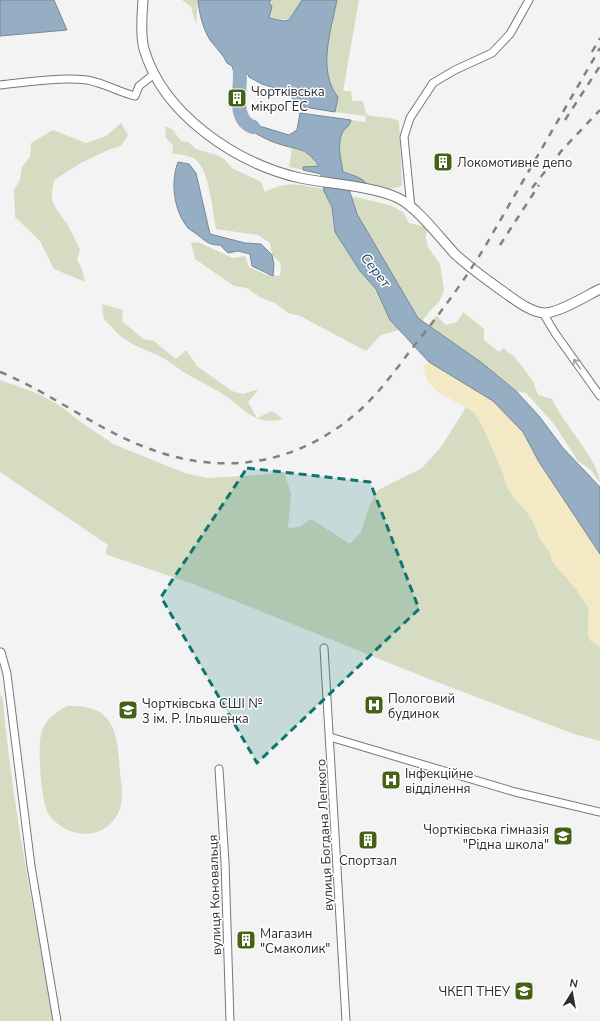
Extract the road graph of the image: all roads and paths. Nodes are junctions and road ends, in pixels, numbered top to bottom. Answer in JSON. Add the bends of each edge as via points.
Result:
{"nodes":[{"id":1,"x":143,"y":0,"type":"edge"},
{"id":2,"x":529,"y":0,"type":"edge"},
{"id":3,"x":153,"y":75,"type":"junction"},
{"id":4,"x":0,"y":85,"type":"edge"},
{"id":5,"x":411,"y":208,"type":"junction"},
{"id":6,"x":600,"y":289,"type":"edge"},
{"id":7,"x":543,"y":313,"type":"junction"},
{"id":8,"x":600,"y":396,"type":"edge"},
{"id":9,"x":324,"y":648,"type":"dead end"},
{"id":10,"x":1,"y":652,"type":"dead end"},
{"id":11,"x":330,"y":738,"type":"junction"},
{"id":12,"x":220,"y":769,"type":"dead end"},
{"id":13,"x":600,"y":812,"type":"edge"},
{"id":14,"x":57,"y":1021,"type":"edge"},
{"id":15,"x":230,"y":1021,"type":"edge"},
{"id":16,"x":346,"y":1021,"type":"edge"}],
"edges":[{"from":1,"to":3,"type":"street","via":[[143,47]]},
{"from":2,"to":5,"type":"street","via":[[510,34],[492,53],[433,83],[410,118],[404,138]]},
{"from":3,"to":4,"type":"street","via":[[139,86],[135,96],[87,80]]},
{"from":3,"to":5,"type":"street","via":[[181,110],[213,140],[248,159],[299,177],[389,195]]},
{"from":5,"to":7,"type":"street","via":[[462,259],[516,300]]},
{"from":6,"to":7,"type":"street","via":[[556,310]]},
{"from":8,"to":7,"type":"street","one_way":true},
{"from":9,"to":11,"type":"street","name":"вулиця Богдана Лепкого"},
{"from":10,"to":14,"type":"street","via":[[7,674],[31,866]]},
{"from":11,"to":13,"type":"street","via":[[515,792]]},
{"from":11,"to":16,"type":"street","name":"вулиця Богдана Лепкого"},
{"from":12,"to":15,"type":"street","name":"вулиця Коновальця"}]}
